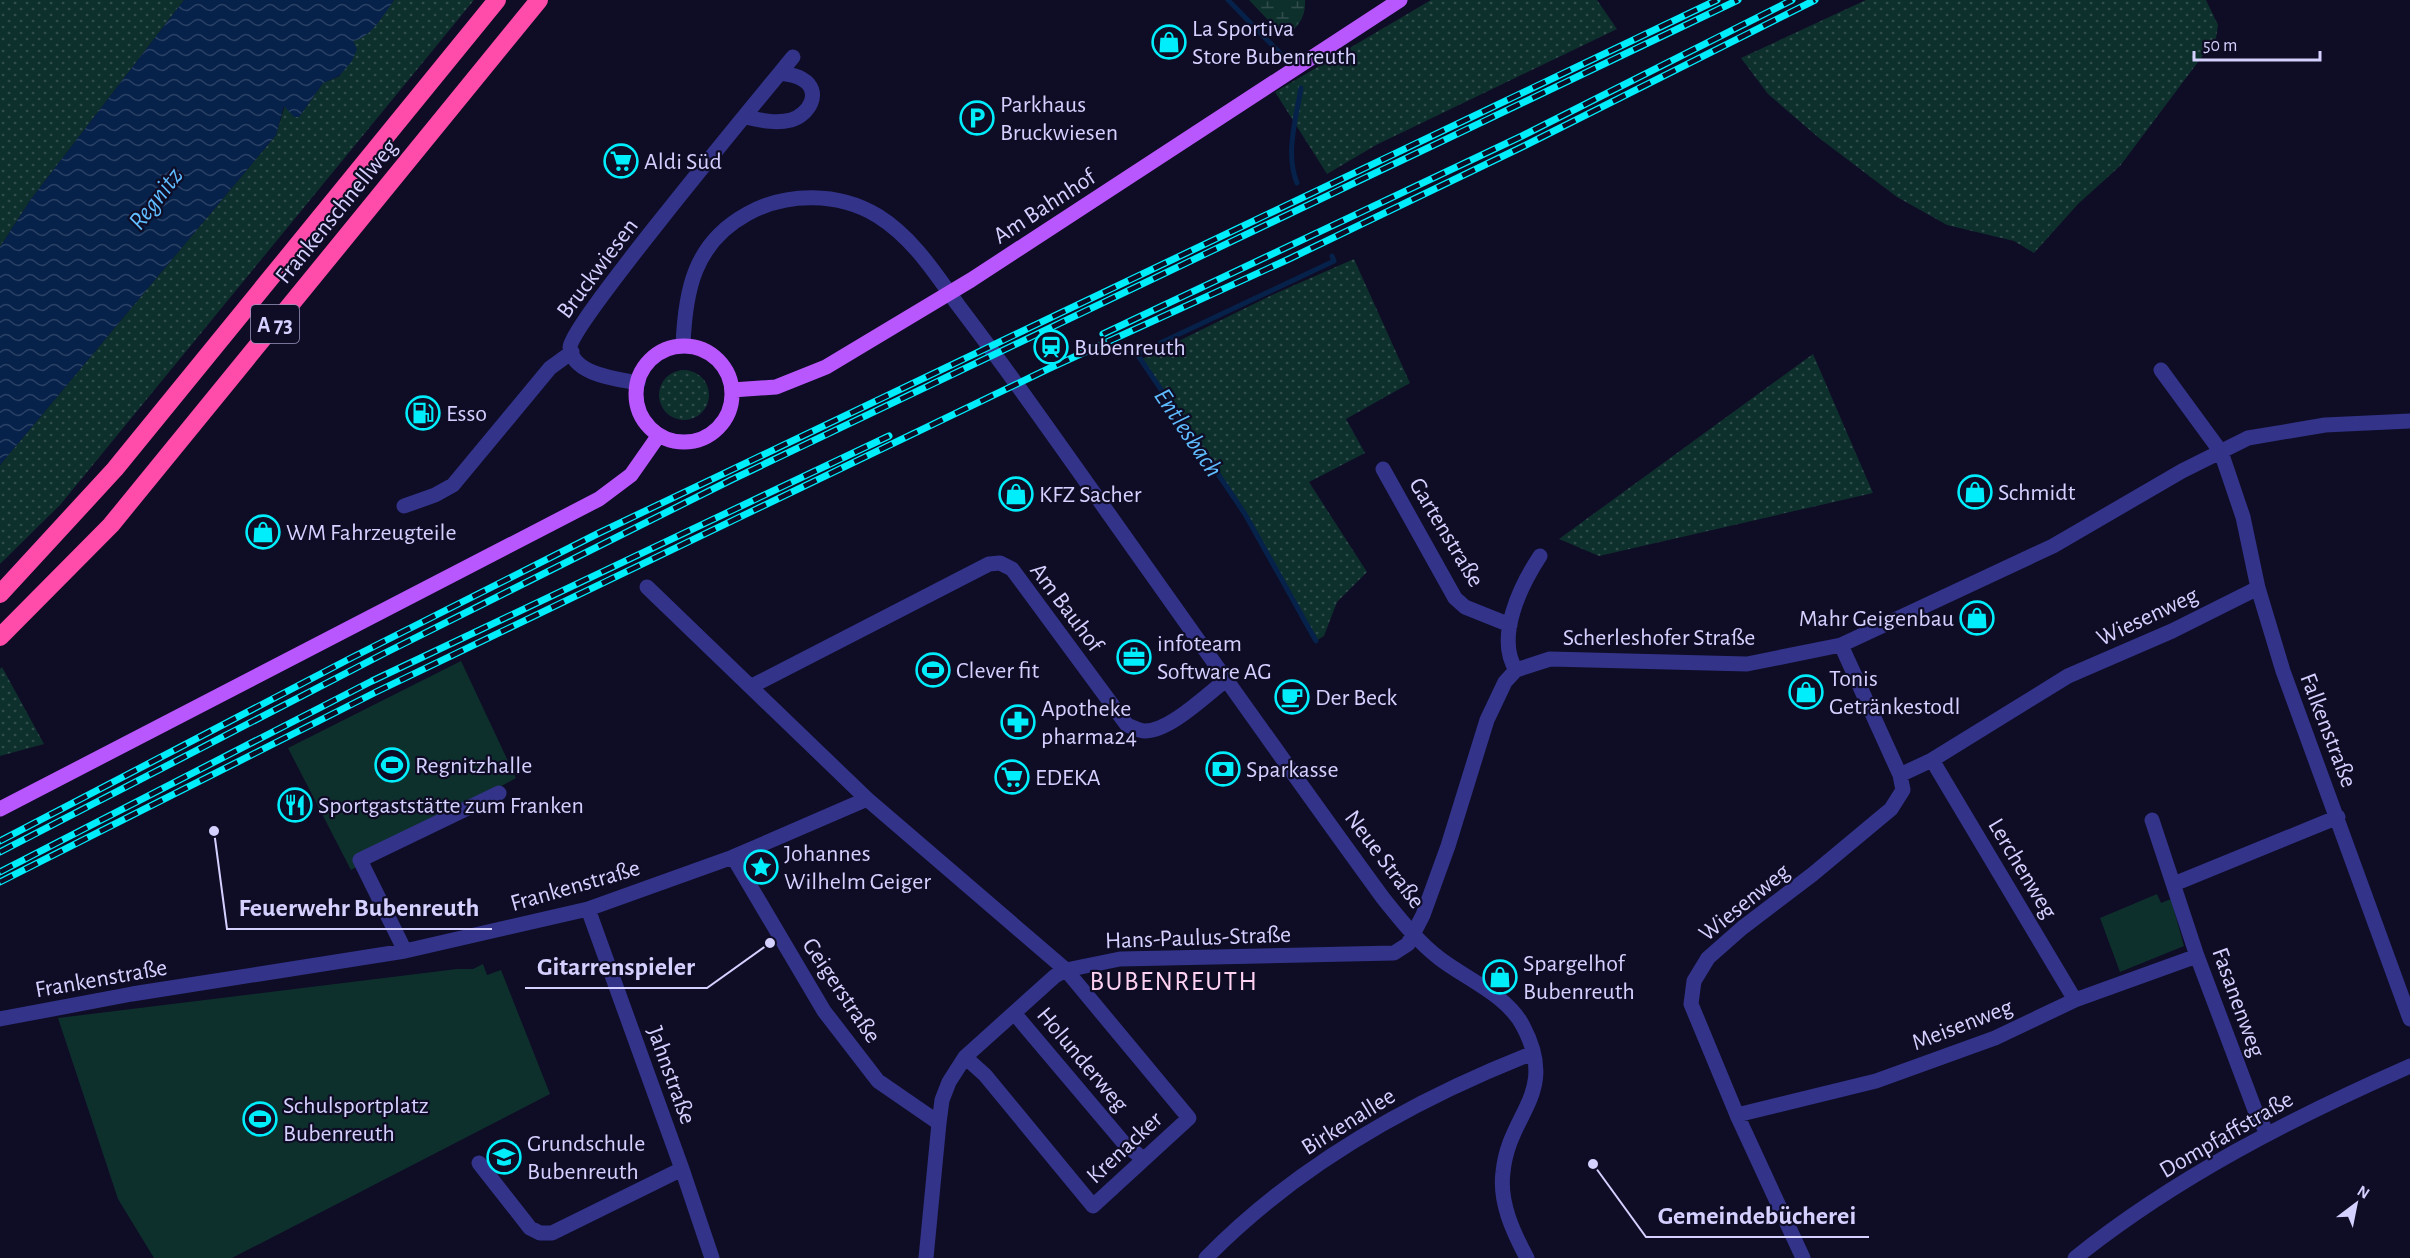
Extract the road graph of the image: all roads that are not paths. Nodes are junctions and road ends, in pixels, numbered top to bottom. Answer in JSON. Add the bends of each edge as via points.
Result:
{"nodes":[{"id":1,"x":498,"y":0,"type":"edge"},
{"id":2,"x":539,"y":0,"type":"edge"},
{"id":3,"x":1400,"y":0,"type":"edge"},
{"id":4,"x":793,"y":57,"type":"dead end"},
{"id":5,"x":780,"y":73,"type":"junction"},
{"id":6,"x":745,"y":117,"type":"junction"},
{"id":7,"x":683,"y":346,"type":"junction"},
{"id":8,"x":572,"y":352,"type":"junction"},
{"id":9,"x":2161,"y":370,"type":"dead end"},
{"id":10,"x":638,"y":383,"type":"junction"},
{"id":11,"x":732,"y":390,"type":"junction"},
{"id":12,"x":2410,"y":422,"type":"edge"},
{"id":13,"x":659,"y":435,"type":"junction"},
{"id":14,"x":2221,"y":452,"type":"junction"},
{"id":15,"x":1383,"y":469,"type":"dead end"},
{"id":16,"x":404,"y":506,"type":"dead end"},
{"id":17,"x":1540,"y":556,"type":"dead end"},
{"id":18,"x":647,"y":587,"type":"dead end"},
{"id":19,"x":2258,"y":588,"type":"junction"},
{"id":20,"x":0,"y":594,"type":"edge"},
{"id":21,"x":1510,"y":625,"type":"junction"},
{"id":22,"x":0,"y":637,"type":"edge"},
{"id":23,"x":1841,"y":645,"type":"junction"},
{"id":24,"x":1516,"y":670,"type":"junction"},
{"id":25,"x":1226,"y":680,"type":"junction"},
{"id":26,"x":752,"y":686,"type":"junction"},
{"id":27,"x":1932,"y":760,"type":"junction"},
{"id":28,"x":1900,"y":775,"type":"junction"},
{"id":29,"x":499,"y":793,"type":"dead end"},
{"id":30,"x":867,"y":799,"type":"junction"},
{"id":31,"x":0,"y":809,"type":"edge"},
{"id":32,"x":2338,"y":817,"type":"junction"},
{"id":33,"x":2152,"y":820,"type":"dead end"},
{"id":34,"x":733,"y":857,"type":"junction"},
{"id":35,"x":2174,"y":884,"type":"junction"},
{"id":36,"x":588,"y":909,"type":"junction"},
{"id":37,"x":1414,"y":935,"type":"junction"},
{"id":38,"x":405,"y":951,"type":"junction"},
{"id":39,"x":2197,"y":956,"type":"junction"},
{"id":40,"x":1066,"y":970,"type":"junction"},
{"id":41,"x":2075,"y":1000,"type":"junction"},
{"id":42,"x":1014,"y":1013,"type":"junction"},
{"id":43,"x":0,"y":1019,"type":"edge"},
{"id":44,"x":2410,"y":1019,"type":"edge"},
{"id":45,"x":1533,"y":1053,"type":"junction"},
{"id":46,"x":965,"y":1057,"type":"junction"},
{"id":47,"x":2410,"y":1066,"type":"edge"},
{"id":48,"x":1737,"y":1115,"type":"junction"},
{"id":49,"x":939,"y":1123,"type":"junction"},
{"id":50,"x":2267,"y":1133,"type":"junction"},
{"id":51,"x":1143,"y":1159,"type":"junction"},
{"id":52,"x":479,"y":1163,"type":"dead end"},
{"id":53,"x":682,"y":1169,"type":"junction"},
{"id":54,"x":712,"y":1258,"type":"edge"},
{"id":55,"x":926,"y":1258,"type":"edge"},
{"id":56,"x":1206,"y":1258,"type":"edge"},
{"id":57,"x":1527,"y":1258,"type":"edge"},
{"id":58,"x":1803,"y":1258,"type":"edge"},
{"id":59,"x":2075,"y":1258,"type":"edge"}],
"edges":[{"from":1,"to":20,"type":"highway","name":"Frankenschnellweg","number":"A 73","via":[[116,469]]},
{"from":2,"to":22,"type":"highway","name":"Frankenschnellweg","number":"A 73","via":[[111,525]]},
{"from":3,"to":11,"type":"main road","name":"Am Bahnhof","via":[[971,280],[826,367],[776,387]]},
{"from":4,"to":5,"type":"street","name":"Bruckwiesen"},
{"from":5,"to":6,"type":"street","name":"Bruckwiesen"},
{"from":5,"to":6,"type":"street","via":[[804,79],[811,88],[810,107],[790,120],[771,122]]},
{"from":6,"to":8,"type":"street","name":"Bruckwiesen","via":[[575,332]]},
{"from":7,"to":10,"type":"main road","via":[[653,357],[642,370]]},
{"from":7,"to":11,"type":"main road","via":[[711,354],[729,376]]},
{"from":7,"to":25,"type":"street","name":"Neue Straße","via":[[684,305],[690,280],[705,252],[725,229],[759,207],[784,200],[823,198],[878,216],[917,249]]},
{"from":8,"to":10,"type":"street","via":[[584,368]]},
{"from":8,"to":16,"type":"street","name":"Bruckwiesen","via":[[545,373],[453,485]]},
{"from":9,"to":14,"type":"street"},
{"from":10,"to":13,"type":"main road","via":[[636,402],[642,418]]},
{"from":11,"to":13,"type":"main road","via":[[731,406],[713,433],[698,441],[682,443]]},
{"from":12,"to":14,"type":"street","name":"Scherleshofer Straße","via":[[2278,431],[2248,438]]},
{"from":13,"to":31,"type":"main road","via":[[631,475],[599,499]]},
{"from":14,"to":19,"type":"street","name":"Falkenstraße","via":[[2243,517]]},
{"from":14,"to":23,"type":"street","name":"Scherleshofer Straße","via":[[2054,546]]},
{"from":15,"to":21,"type":"street","name":"Gartenstraße","via":[[1455,598],[1465,607]]},
{"from":17,"to":21,"type":"street","name":"Gartenstraße","via":[[1526,577]]},
{"from":18,"to":26,"type":"street"},
{"from":19,"to":27,"type":"street","name":"Wiesenweg","via":[[2068,676]]},
{"from":19,"to":32,"type":"street","name":"Falkenstraße","via":[[2283,671]]},
{"from":21,"to":24,"type":"street","name":"Gartenstraße","via":[[1509,660]]},
{"from":23,"to":24,"type":"street","name":"Scherleshofer Straße","via":[[1747,664],[1557,659]]},
{"from":23,"to":28,"type":"street"},
{"from":24,"to":37,"type":"street","via":[[1505,682],[1487,720],[1448,846]]},
{"from":25,"to":26,"type":"street","name":"Am Bauhof","via":[[1173,720],[1142,732],[1127,724],[1011,569],[1000,563],[989,564]]},
{"from":25,"to":37,"type":"street","name":"Neue Straße"},
{"from":26,"to":30,"type":"street"},
{"from":27,"to":28,"type":"street","name":"Wiesenweg"},
{"from":27,"to":41,"type":"street","name":"Lerchenweg"},
{"from":28,"to":48,"type":"street","name":"Wiesenweg","via":[[1903,790],[1891,809],[1742,928],[1708,958],[1694,981],[1691,1004]]},
{"from":29,"to":38,"type":"street","via":[[360,860]]},
{"from":30,"to":34,"type":"street","name":"Frankenstraße"},
{"from":30,"to":40,"type":"street"},
{"from":32,"to":35,"type":"street"},
{"from":32,"to":44,"type":"street","name":"Falkenstraße"},
{"from":33,"to":35,"type":"street","name":"Fasanenweg"},
{"from":34,"to":36,"type":"street","name":"Frankenstraße"},
{"from":34,"to":49,"type":"street","name":"Geigerstraße","via":[[824,1011],[878,1081]]},
{"from":35,"to":39,"type":"street","name":"Fasanenweg"},
{"from":36,"to":38,"type":"street","name":"Frankenstraße"},
{"from":36,"to":53,"type":"street","name":"Jahnstraße"},
{"from":37,"to":40,"type":"street","name":"Hans-Paulus-Straße","via":[[1394,953],[1120,959]]},
{"from":37,"to":45,"type":"street","name":"Neue Straße","via":[[1507,1006],[1521,1023]]},
{"from":38,"to":43,"type":"street","name":"Frankenstraße"},
{"from":39,"to":41,"type":"street","name":"Meisenweg"},
{"from":39,"to":50,"type":"street","name":"Fasanenweg"},
{"from":40,"to":42,"type":"street","name":"Hans-Paulus-Straße"},
{"from":40,"to":51,"type":"street","name":"Krenacker","via":[[1189,1118]]},
{"from":41,"to":48,"type":"street","name":"Meisenweg","via":[[1995,1038],[1876,1081]]},
{"from":42,"to":46,"type":"street","name":"Hans-Paulus-Straße"},
{"from":42,"to":51,"type":"street","name":"Holunderweg","via":[[1123,1142]]},
{"from":45,"to":56,"type":"street","name":"Birkenallee","via":[[1414,1106],[1329,1158],[1274,1194]]},
{"from":45,"to":57,"type":"street","name":"Neue Straße","via":[[1535,1089],[1508,1149],[1502,1190]]},
{"from":46,"to":49,"type":"street","name":"Hans-Paulus-Straße","via":[[949,1082]]},
{"from":46,"to":51,"type":"street","name":"Krenacker","via":[[985,1075],[1093,1206]]},
{"from":47,"to":50,"type":"street","name":"Dompfaffstraße"},
{"from":48,"to":58,"type":"street","name":"Wiesenweg"},
{"from":49,"to":55,"type":"street","name":"Hans-Paulus-Straße"},
{"from":50,"to":59,"type":"street","name":"Dompfaffstraße","via":[[2169,1191]]},
{"from":52,"to":53,"type":"street","via":[[530,1228],[540,1233],[552,1233]]},
{"from":53,"to":54,"type":"street","name":"Jahnstraße"}]}
